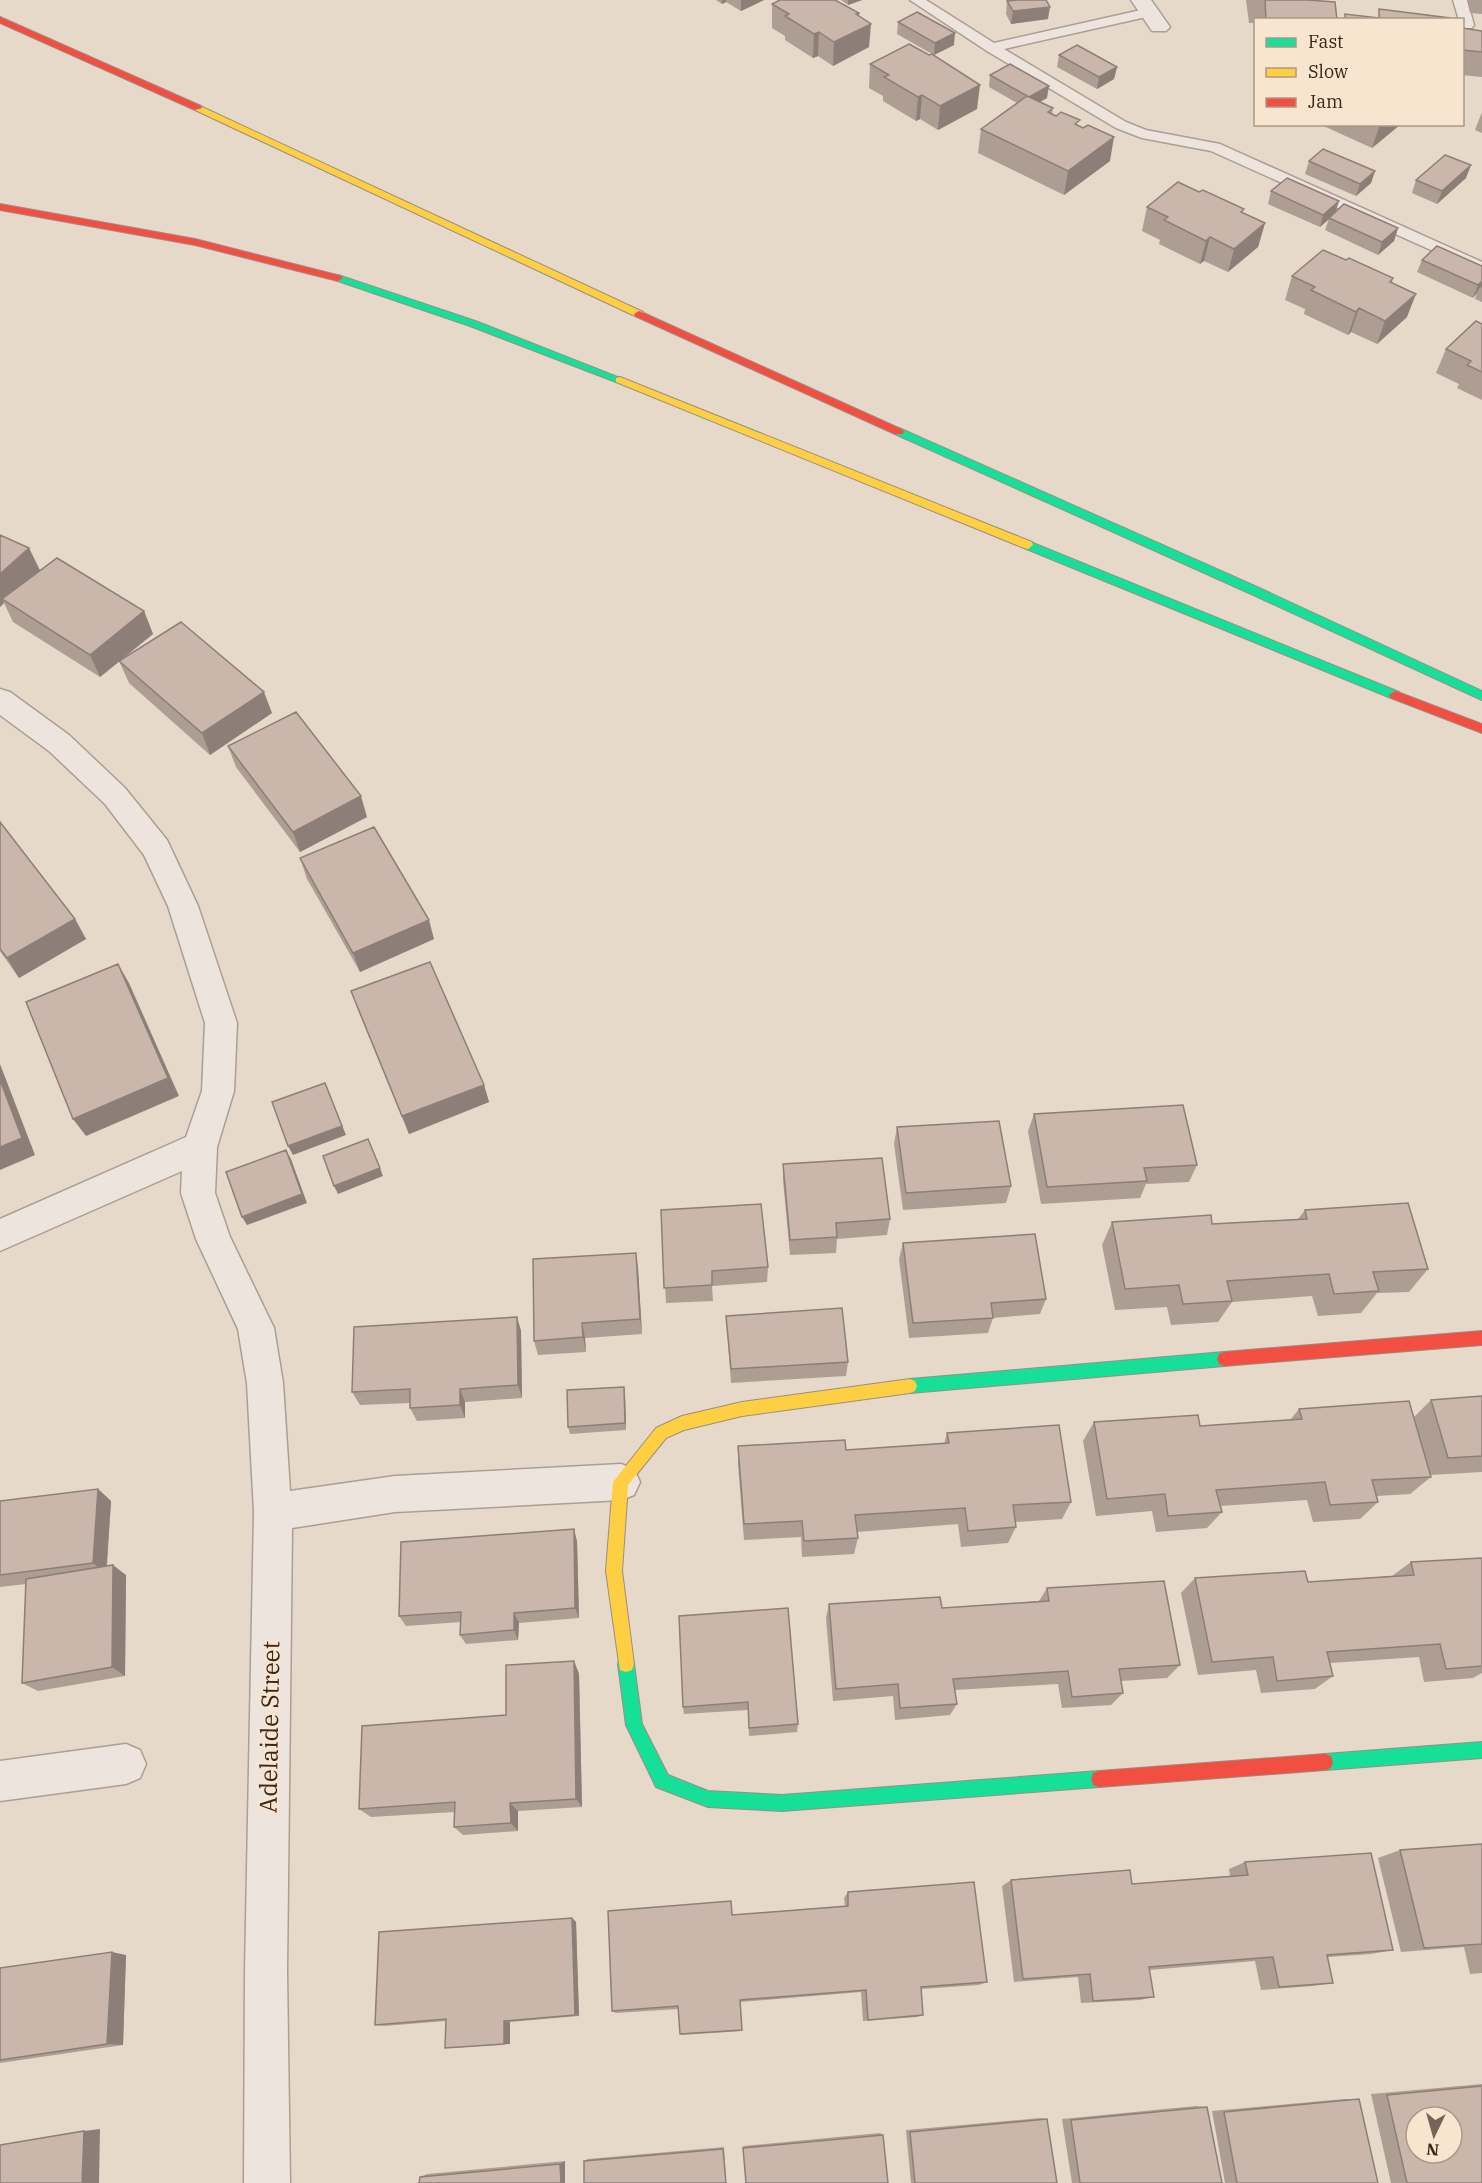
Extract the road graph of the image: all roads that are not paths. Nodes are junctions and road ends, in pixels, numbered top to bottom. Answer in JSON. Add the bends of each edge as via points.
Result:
{"nodes":[{"id":1,"x":1460,"y":0,"type":"edge"},
{"id":2,"x":921,"y":1,"type":"edge"},
{"id":3,"x":1150,"y":13,"type":"edge"},
{"id":4,"x":0,"y":20,"type":"edge"},
{"id":5,"x":1467,"y":25,"type":"dead end"},
{"id":6,"x":992,"y":48,"type":"junction"},
{"id":7,"x":0,"y":207,"type":"edge"},
{"id":8,"x":1482,"y":268,"type":"edge"},
{"id":9,"x":1482,"y":696,"type":"edge"},
{"id":10,"x":0,"y":700,"type":"edge"},
{"id":11,"x":1482,"y":729,"type":"edge"},
{"id":12,"x":200,"y":1147,"type":"junction"},
{"id":13,"x":0,"y":1235,"type":"edge"},
{"id":14,"x":1482,"y":1338,"type":"edge"},
{"id":15,"x":621,"y":1482,"type":"junction"},
{"id":16,"x":273,"y":1512,"type":"junction"},
{"id":17,"x":1482,"y":1750,"type":"edge"},
{"id":18,"x":126,"y":1764,"type":"dead end"},
{"id":19,"x":0,"y":1781,"type":"edge"},
{"id":20,"x":267,"y":2183,"type":"edge"}],
"edges":[{"from":1,"to":5,"type":"lane"},
{"from":2,"to":6,"type":"lane"},
{"from":3,"to":6,"type":"lane"},
{"from":4,"to":9,"type":"main road","via":[[348,176],[744,363]]},
{"from":6,"to":8,"type":"lane","via":[[1142,134],[1215,147]]},
{"from":7,"to":11,"type":"main road","via":[[241,252],[314,271],[464,320],[899,491],[1325,669]]},
{"from":10,"to":12,"type":"street","name":"Adelaide Street","via":[[59,742],[115,796],[156,848],[183,906],[221,1023],[218,1091]]},
{"from":12,"to":13,"type":"street"},
{"from":12,"to":16,"type":"street","name":"Adelaide Street","via":[[198,1192],[213,1239],[256,1328],[264,1372]]},
{"from":14,"to":15,"type":"main road","via":[[922,1384],[742,1409],[682,1423],[661,1433]]},
{"from":15,"to":16,"type":"street","via":[[395,1494]]},
{"from":15,"to":17,"type":"main road","via":[[614,1571],[634,1725],[662,1780],[708,1800],[782,1803]]},
{"from":16,"to":20,"type":"street","name":"Adelaide Street"},
{"from":18,"to":19,"type":"street"}]}
